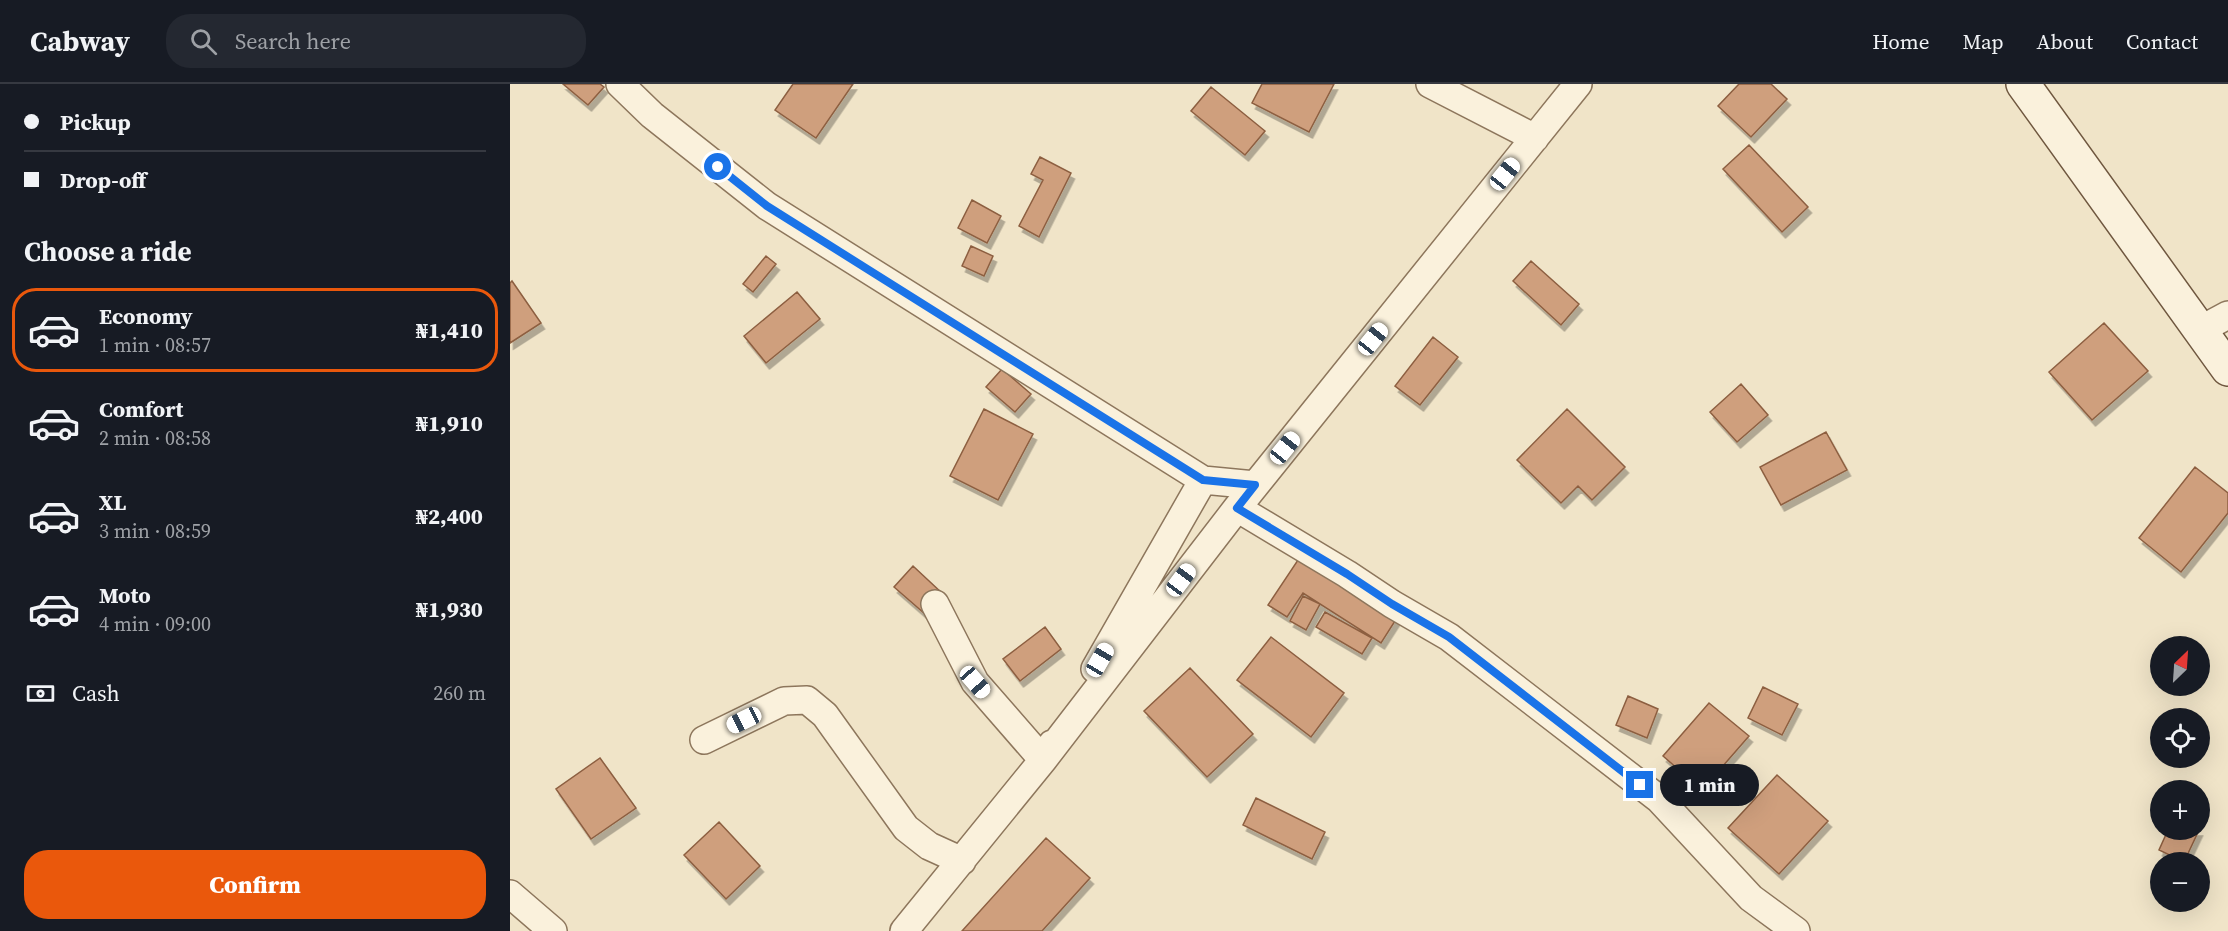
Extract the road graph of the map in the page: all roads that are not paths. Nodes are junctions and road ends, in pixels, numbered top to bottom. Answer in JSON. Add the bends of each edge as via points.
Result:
{"nodes":[{"id":1,"x":620,"y":84,"type":"edge"},
{"id":2,"x":1430,"y":84,"type":"edge"},
{"id":3,"x":1578,"y":84,"type":"edge"},
{"id":4,"x":2023,"y":84,"type":"edge"},
{"id":5,"x":1535,"y":138,"type":"junction"},
{"id":6,"x":2214,"y":322,"type":"edge"},
{"id":7,"x":2228,"y":369,"type":"edge"},
{"id":8,"x":1203,"y":480,"type":"junction"},
{"id":9,"x":1255,"y":485,"type":"junction"},
{"id":10,"x":1237,"y":508,"type":"junction"},
{"id":11,"x":935,"y":604,"type":"dead end"},
{"id":12,"x":704,"y":740,"type":"dead end"},
{"id":13,"x":1043,"y":760,"type":"junction"},
{"id":14,"x":962,"y":861,"type":"junction"},
{"id":15,"x":510,"y":894,"type":"edge"},
{"id":16,"x":553,"y":931,"type":"edge"},
{"id":17,"x":904,"y":931,"type":"edge"},
{"id":18,"x":1796,"y":931,"type":"edge"}],
"edges":[{"from":1,"to":8,"type":"street","via":[[652,115],[767,206]]},
{"from":2,"to":5,"type":"street"},
{"from":3,"to":5,"type":"street"},
{"from":4,"to":6,"type":"street"},
{"from":5,"to":9,"type":"street"},
{"from":6,"to":7,"type":"street"},
{"from":8,"to":9,"type":"street"},
{"from":8,"to":13,"type":"street"},
{"from":9,"to":10,"type":"street"},
{"from":10,"to":13,"type":"street"},
{"from":10,"to":18,"type":"street","via":[[1449,637],[1659,799],[1751,898]]},
{"from":11,"to":13,"type":"street","via":[[975,682]]},
{"from":12,"to":14,"type":"street","via":[[784,701],[807,700],[825,715],[906,828],[929,846]]},
{"from":13,"to":14,"type":"street"},
{"from":14,"to":17,"type":"street"},
{"from":15,"to":16,"type":"street"}]}
